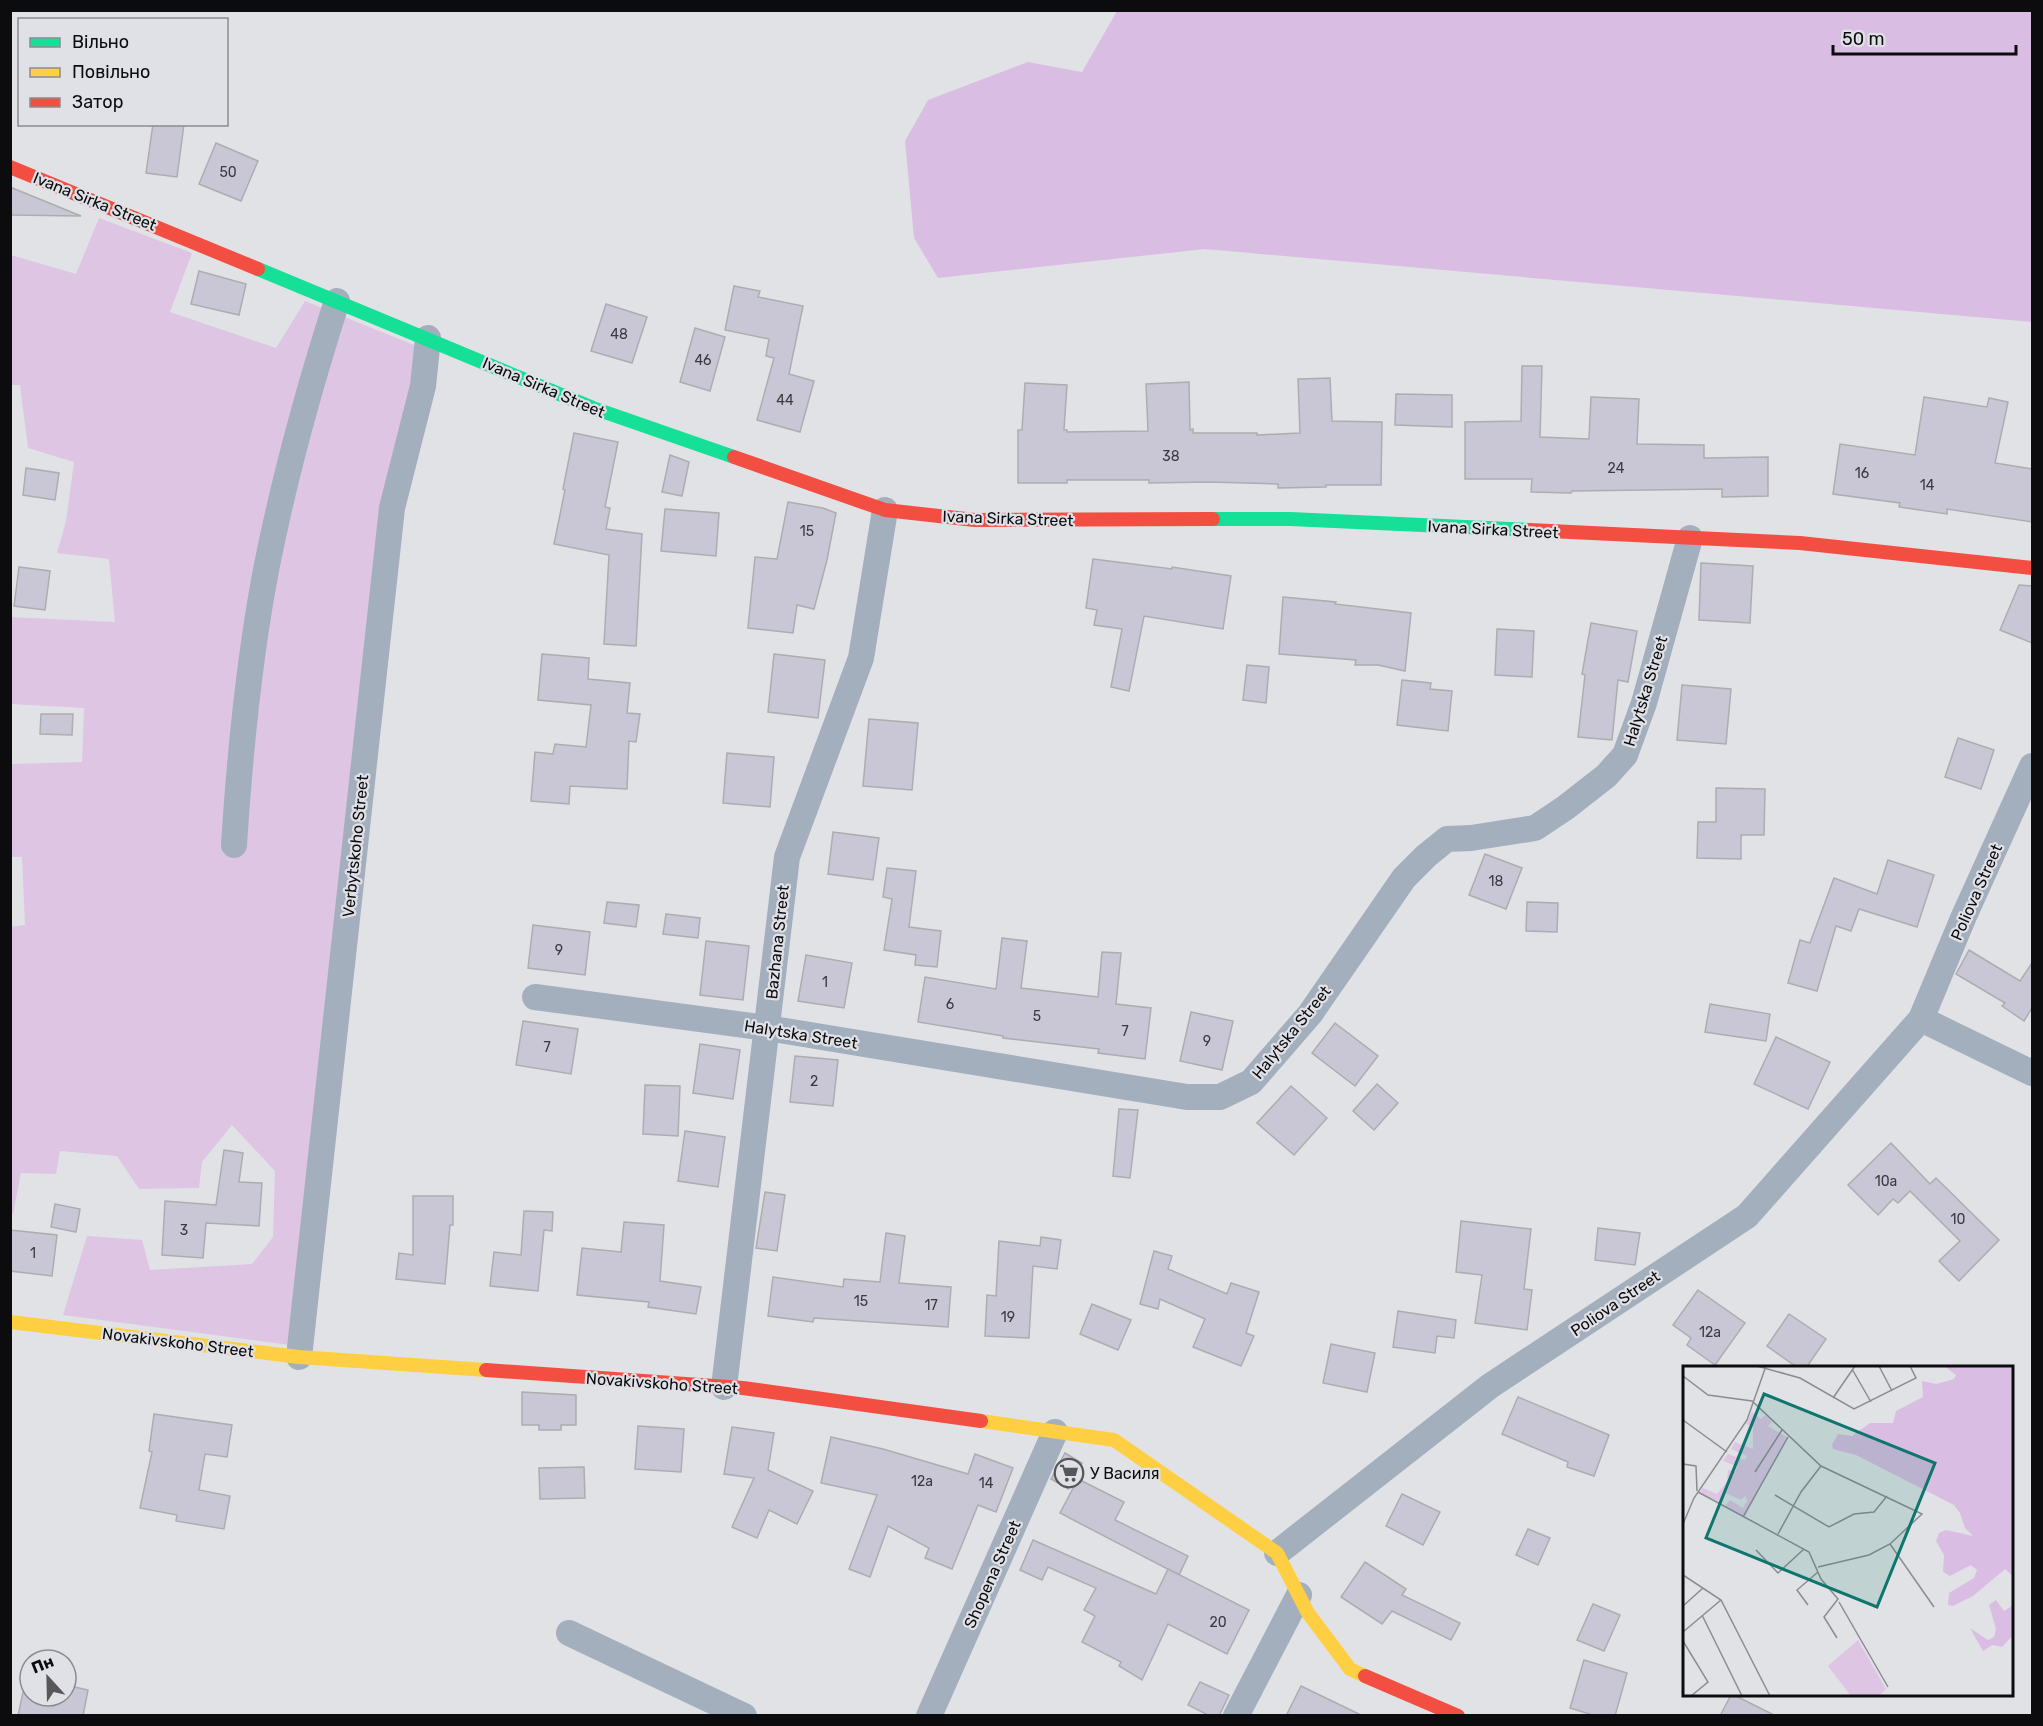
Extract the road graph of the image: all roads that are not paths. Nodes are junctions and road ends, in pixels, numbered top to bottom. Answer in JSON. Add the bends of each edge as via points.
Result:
{"nodes":[{"id":1,"x":10,"y":167,"type":"edge"},
{"id":2,"x":337,"y":301,"type":"junction"},
{"id":3,"x":428,"y":338,"type":"junction"},
{"id":4,"x":885,"y":510,"type":"junction"},
{"id":5,"x":1690,"y":538,"type":"junction"},
{"id":6,"x":2032,"y":568,"type":"edge"},
{"id":7,"x":2032,"y":766,"type":"edge"},
{"id":8,"x":234,"y":845,"type":"dead end"},
{"id":9,"x":535,"y":997,"type":"dead end"},
{"id":10,"x":1921,"y":1019,"type":"junction"},
{"id":11,"x":767,"y":1028,"type":"junction"},
{"id":12,"x":2032,"y":1072,"type":"edge"},
{"id":13,"x":10,"y":1322,"type":"edge"},
{"id":14,"x":299,"y":1357,"type":"junction"},
{"id":15,"x":724,"y":1387,"type":"junction"},
{"id":16,"x":1054,"y":1432,"type":"junction"},
{"id":17,"x":1277,"y":1553,"type":"junction"},
{"id":18,"x":1299,"y":1594,"type":"junction"},
{"id":19,"x":569,"y":1633,"type":"dead end"},
{"id":20,"x":744,"y":1716,"type":"edge"},
{"id":21,"x":929,"y":1716,"type":"edge"},
{"id":22,"x":1236,"y":1716,"type":"edge"},
{"id":23,"x":1458,"y":1716,"type":"edge"}],
"edges":[{"from":1,"to":2,"type":"street","name":"Ivana Sirka Street"},
{"from":2,"to":3,"type":"street","name":"Ivana Sirka Street"},
{"from":2,"to":8,"type":"street","via":[[299,428],[267,566],[246,705]]},
{"from":3,"to":4,"type":"street","name":"Ivana Sirka Street","via":[[593,408]]},
{"from":3,"to":14,"type":"street","name":"Verbytskoho Street","via":[[423,386],[392,508]]},
{"from":4,"to":5,"type":"street","name":"Ivana Sirka Street","via":[[975,520],[1290,519]]},
{"from":4,"to":11,"type":"street","name":"Bazhana Street","via":[[861,658],[787,857]]},
{"from":5,"to":6,"type":"street","name":"Ivana Sirka Street","via":[[1800,543]]},
{"from":5,"to":11,"type":"street","name":"Halytska Street","via":[[1644,703],[1625,755],[1606,776],[1535,828],[1447,839],[1426,856],[1404,878],[1310,1014],[1251,1082],[1220,1097],[1187,1096]]},
{"from":7,"to":10,"type":"street","name":"Poliova Street"},
{"from":9,"to":11,"type":"street","name":"Halytska Street"},
{"from":10,"to":12,"type":"street"},
{"from":10,"to":17,"type":"street","name":"Poliova Street","via":[[1746,1216],[1490,1386]]},
{"from":11,"to":15,"type":"street","name":"Bazhana Street"},
{"from":13,"to":14,"type":"street","name":"Novakivskoho Street"},
{"from":14,"to":15,"type":"street","name":"Novakivskoho Street"},
{"from":15,"to":16,"type":"street","name":"Novakivskoho Street"},
{"from":16,"to":17,"type":"street","name":"Novakivskoho Street","via":[[1114,1440]]},
{"from":16,"to":21,"type":"street","name":"Shopena Street"},
{"from":17,"to":18,"type":"street"},
{"from":18,"to":22,"type":"street"},
{"from":18,"to":23,"type":"street","via":[[1308,1613],[1350,1669]]},
{"from":19,"to":20,"type":"street"}]}
